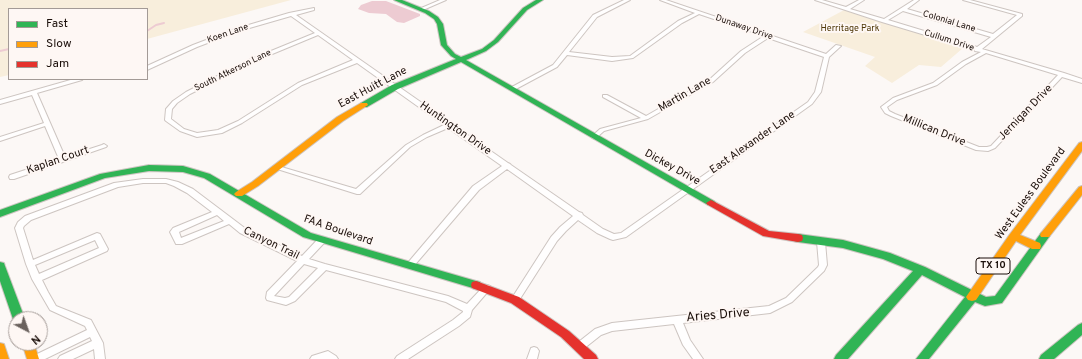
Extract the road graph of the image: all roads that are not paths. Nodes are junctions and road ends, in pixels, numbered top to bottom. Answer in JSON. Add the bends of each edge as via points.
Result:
{"nodes":[{"id":1,"x":397,"y":0,"type":"edge"},
{"id":2,"x":444,"y":0,"type":"edge"},
{"id":3,"x":540,"y":0,"type":"edge"},
{"id":4,"x":628,"y":0,"type":"edge"},
{"id":5,"x":662,"y":0,"type":"edge"},
{"id":6,"x":817,"y":0,"type":"edge"},
{"id":7,"x":862,"y":0,"type":"edge"},
{"id":8,"x":916,"y":0,"type":"edge"},
{"id":9,"x":965,"y":0,"type":"edge"},
{"id":10,"x":983,"y":0,"type":"edge"},
{"id":11,"x":978,"y":4,"type":"junction"},
{"id":12,"x":312,"y":9,"type":"dead end"},
{"id":13,"x":420,"y":9,"type":"junction"},
{"id":14,"x":846,"y":9,"type":"junction"},
{"id":15,"x":903,"y":9,"type":"junction"},
{"id":16,"x":698,"y":13,"type":"junction"},
{"id":17,"x":291,"y":14,"type":"junction"},
{"id":18,"x":884,"y":21,"type":"junction"},
{"id":19,"x":317,"y":34,"type":"junction"},
{"id":20,"x":767,"y":36,"type":"junction"},
{"id":21,"x":994,"y":36,"type":"junction"},
{"id":22,"x":838,"y":46,"type":"dead end"},
{"id":23,"x":977,"y":50,"type":"junction"},
{"id":24,"x":985,"y":52,"type":"junction"},
{"id":25,"x":567,"y":53,"type":"junction"},
{"id":26,"x":827,"y":56,"type":"junction"},
{"id":27,"x":462,"y":60,"type":"junction"},
{"id":28,"x":356,"y":61,"type":"junction"},
{"id":29,"x":148,"y":68,"type":"edge"},
{"id":30,"x":1062,"y":74,"type":"junction"},
{"id":31,"x":76,"y":80,"type":"edge"},
{"id":32,"x":1082,"y":81,"type":"edge"},
{"id":33,"x":395,"y":88,"type":"junction"},
{"id":34,"x":512,"y":89,"type":"junction"},
{"id":35,"x":34,"y":92,"type":"junction"},
{"id":36,"x":605,"y":96,"type":"dead end"},
{"id":37,"x":0,"y":102,"type":"edge"},
{"id":38,"x":646,"y":118,"type":"junction"},
{"id":39,"x":46,"y":124,"type":"junction"},
{"id":40,"x":449,"y":125,"type":"junction"},
{"id":41,"x":594,"y":137,"type":"junction"},
{"id":42,"x":0,"y":139,"type":"edge"},
{"id":43,"x":1082,"y":145,"type":"edge"},
{"id":44,"x":104,"y":146,"type":"dead end"},
{"id":45,"x":988,"y":149,"type":"joint"},
{"id":46,"x":63,"y":160,"type":"junction"},
{"id":47,"x":508,"y":165,"type":"junction"},
{"id":48,"x":276,"y":167,"type":"junction"},
{"id":49,"x":12,"y":177,"type":"dead end"},
{"id":50,"x":68,"y":188,"type":"junction"},
{"id":51,"x":1082,"y":189,"type":"edge"},
{"id":52,"x":686,"y":190,"type":"junction"},
{"id":53,"x":239,"y":194,"type":"junction"},
{"id":54,"x":72,"y":201,"type":"junction"},
{"id":55,"x":218,"y":212,"type":"junction"},
{"id":56,"x":0,"y":214,"type":"edge"},
{"id":57,"x":580,"y":215,"type":"junction"},
{"id":58,"x":230,"y":221,"type":"junction"},
{"id":59,"x":623,"y":235,"type":"joint"},
{"id":60,"x":1014,"y":236,"type":"junction"},
{"id":61,"x":322,"y":240,"type":"junction"},
{"id":62,"x":821,"y":242,"type":"junction"},
{"id":63,"x":1036,"y":246,"type":"junction"},
{"id":64,"x":303,"y":260,"type":"junction"},
{"id":65,"x":30,"y":264,"type":"junction"},
{"id":66,"x":410,"y":265,"type":"junction"},
{"id":67,"x":0,"y":266,"type":"edge"},
{"id":68,"x":324,"y":268,"type":"junction"},
{"id":69,"x":921,"y":270,"type":"junction"},
{"id":70,"x":36,"y":279,"type":"junction"},
{"id":71,"x":487,"y":288,"type":"junction"},
{"id":72,"x":972,"y":297,"type":"junction"},
{"id":73,"x":515,"y":300,"type":"junction"},
{"id":74,"x":468,"y":309,"type":"junction"},
{"id":75,"x":16,"y":311,"type":"edge"},
{"id":76,"x":677,"y":319,"type":"junction"},
{"id":77,"x":1082,"y":328,"type":"edge"},
{"id":78,"x":92,"y":332,"type":"junction"},
{"id":79,"x":98,"y":343,"type":"junction"},
{"id":80,"x":579,"y":347,"type":"junction"},
{"id":81,"x":0,"y":348,"type":"edge"},
{"id":82,"x":3,"y":359,"type":"edge"},
{"id":83,"x":34,"y":359,"type":"edge"},
{"id":84,"x":63,"y":359,"type":"edge"},
{"id":85,"x":100,"y":359,"type":"edge"},
{"id":86,"x":315,"y":359,"type":"edge"},
{"id":87,"x":333,"y":359,"type":"edge"},
{"id":88,"x":400,"y":359,"type":"edge"},
{"id":89,"x":592,"y":359,"type":"edge"},
{"id":90,"x":698,"y":359,"type":"edge"},
{"id":91,"x":840,"y":359,"type":"edge"},
{"id":92,"x":922,"y":359,"type":"edge"},
{"id":93,"x":1045,"y":359,"type":"edge"}],
"edges":[{"from":1,"to":13,"type":"main road","name":"Dickey Drive"},
{"from":2,"to":13,"type":"street"},
{"from":3,"to":27,"type":"main road","name":"East Huitt Lane","via":[[525,9],[496,41]]},
{"from":4,"to":25,"type":"street","via":[[595,16]]},
{"from":5,"to":16,"type":"street","name":"Dunaway Drive"},
{"from":6,"to":14,"type":"street","name":"Cullum Drive"},
{"from":7,"to":14,"type":"street"},
{"from":8,"to":15,"type":"street"},
{"from":9,"to":11,"type":"street"},
{"from":10,"to":11,"type":"street"},
{"from":11,"to":21,"type":"street","via":[[1020,15]]},
{"from":12,"to":17,"type":"street","name":"Koen Lane"},
{"from":13,"to":27,"type":"main road","name":"Dickey Drive","via":[[438,20],[447,50]]},
{"from":14,"to":18,"type":"street","name":"Cullum Drive"},
{"from":15,"to":18,"type":"street"},
{"from":15,"to":21,"type":"street","name":"Colonial Lane"},
{"from":16,"to":20,"type":"street","name":"Dunaway Drive"},
{"from":16,"to":25,"type":"street","via":[[680,22],[632,56],[612,60]]},
{"from":17,"to":19,"type":"street","name":"Huntington Drive"},
{"from":17,"to":29,"type":"street","name":"Koen Lane","via":[[236,30]]},
{"from":18,"to":23,"type":"street","name":"Cullum Drive"},
{"from":19,"to":28,"type":"street","name":"Huntington Drive"},
{"from":19,"to":28,"type":"street","name":"South Atkerson Lane","via":[[251,61],[188,93],[169,109],[168,120],[197,135],[220,132],[300,84]]},
{"from":20,"to":26,"type":"street","name":"Dunaway Drive"},
{"from":20,"to":38,"type":"street","name":"Martin Lane","via":[[743,52],[710,81]]},
{"from":21,"to":23,"type":"street"},
{"from":22,"to":26,"type":"street"},
{"from":23,"to":24,"type":"street","name":"Cullum Drive"},
{"from":24,"to":30,"type":"street","name":"Cullum Drive"},
{"from":24,"to":45,"type":"street","name":"Millican Drive","via":[[964,62],[935,84],[902,96],[884,106],[887,112],[893,115],[978,149]]},
{"from":25,"to":34,"type":"street","via":[[549,71]]},
{"from":26,"to":52,"type":"street","name":"East Alexander Lane","via":[[818,92],[810,103]]},
{"from":27,"to":33,"type":"main road","name":"East Huitt Lane"},
{"from":27,"to":34,"type":"main road","name":"Dickey Drive"},
{"from":28,"to":33,"type":"street","name":"Huntington Drive"},
{"from":30,"to":32,"type":"street","name":"Cullum Drive"},
{"from":30,"to":45,"type":"street","name":"Jernigan Drive","via":[[993,147]]},
{"from":31,"to":35,"type":"street"},
{"from":33,"to":40,"type":"street","name":"Huntington Drive"},
{"from":33,"to":48,"type":"main road","name":"East Huitt Lane","via":[[340,119]]},
{"from":34,"to":41,"type":"main road","name":"Dickey Drive"},
{"from":35,"to":37,"type":"street"},
{"from":35,"to":39,"type":"street"},
{"from":36,"to":38,"type":"street"},
{"from":38,"to":41,"type":"street","name":"Martin Lane","via":[[602,130]]},
{"from":39,"to":42,"type":"street"},
{"from":39,"to":46,"type":"street"},
{"from":40,"to":47,"type":"street","name":"Huntington Drive"},
{"from":40,"to":48,"type":"street","via":[[408,146],[357,192]]},
{"from":41,"to":52,"type":"main road","name":"Dickey Drive"},
{"from":43,"to":60,"type":"main road","name":"West Euless Boulevard","number":"TX 10"},
{"from":44,"to":46,"type":"street","name":"Kaplan Court"},
{"from":46,"to":49,"type":"street","name":"Kaplan Court"},
{"from":47,"to":57,"type":"street","name":"Huntington Drive"},
{"from":47,"to":66,"type":"street","via":[[476,188]]},
{"from":48,"to":53,"type":"main road","name":"East Huitt Lane"},
{"from":50,"to":53,"type":"main road","name":"FAA Boulevard","via":[[130,170],[164,167],[184,169],[207,176]]},
{"from":50,"to":54,"type":"street"},
{"from":50,"to":56,"type":"main road","name":"FAA Boulevard"},
{"from":51,"to":63,"type":"main road"},
{"from":52,"to":59,"type":"street","name":"East Alexander Lane"},
{"from":52,"to":62,"type":"main road","name":"Dickey Drive","via":[[767,234]]},
{"from":53,"to":61,"type":"main road","name":"FAA Boulevard","via":[[290,227]]},
{"from":54,"to":55,"type":"street","name":"Canyon Trail","via":[[117,185],[166,181],[190,191]]},
{"from":54,"to":65,"type":"street","name":"Canyon Trail","via":[[28,218],[20,224]]},
{"from":55,"to":58,"type":"street","name":"Canyon Trail"},
{"from":55,"to":58,"type":"street","via":[[176,230],[174,232],[179,242]]},
{"from":57,"to":59,"type":"street","name":"Huntington Drive","via":[[607,235]]},
{"from":57,"to":73,"type":"street","via":[[554,239]]},
{"from":58,"to":64,"type":"street","name":"Canyon Trail","via":[[243,231]]},
{"from":60,"to":63,"type":"main road"},
{"from":60,"to":72,"type":"main road","name":"West Euless Boulevard","number":"TX 10"},
{"from":61,"to":64,"type":"street"},
{"from":61,"to":66,"type":"main road","name":"FAA Boulevard"},
{"from":62,"to":69,"type":"main road","name":"Dickey Drive","via":[[863,249]]},
{"from":62,"to":76,"type":"street","name":"Aries Drive","via":[[821,269],[789,300],[780,305],[758,312]]},
{"from":63,"to":72,"type":"main road","via":[[998,300],[985,302]]},
{"from":64,"to":68,"type":"street","name":"Canyon Trail"},
{"from":64,"to":68,"type":"street","via":[[270,294],[270,298],[286,302],[292,299]]},
{"from":65,"to":70,"type":"street"},
{"from":65,"to":70,"type":"street","via":[[97,236],[104,249]]},
{"from":66,"to":71,"type":"main road","name":"FAA Boulevard"},
{"from":67,"to":75,"type":"main road"},
{"from":68,"to":74,"type":"street","name":"Canyon Trail","via":[[448,299]]},
{"from":69,"to":72,"type":"main road","name":"Dickey Drive"},
{"from":69,"to":91,"type":"main road"},
{"from":70,"to":78,"type":"street","via":[[53,308],[88,323]]},
{"from":71,"to":73,"type":"main road","name":"FAA Boulevard"},
{"from":71,"to":74,"type":"street"},
{"from":72,"to":92,"type":"main road","name":"West Euless Boulevard"},
{"from":73,"to":80,"type":"main road","name":"FAA Boulevard","via":[[565,334]]},
{"from":74,"to":88,"type":"street","via":[[467,314],[456,323]]},
{"from":76,"to":80,"type":"street","name":"Aries Drive","via":[[612,326],[598,332]]},
{"from":76,"to":90,"type":"street","via":[[686,342]]},
{"from":77,"to":93,"type":"main road"},
{"from":78,"to":79,"type":"street"},
{"from":78,"to":83,"type":"street"},
{"from":79,"to":84,"type":"street"},
{"from":79,"to":85,"type":"street"},
{"from":80,"to":89,"type":"main road","name":"FAA Boulevard"},
{"from":81,"to":82,"type":"main road"},
{"from":86,"to":87,"type":"street","via":[[328,354]]}]}
